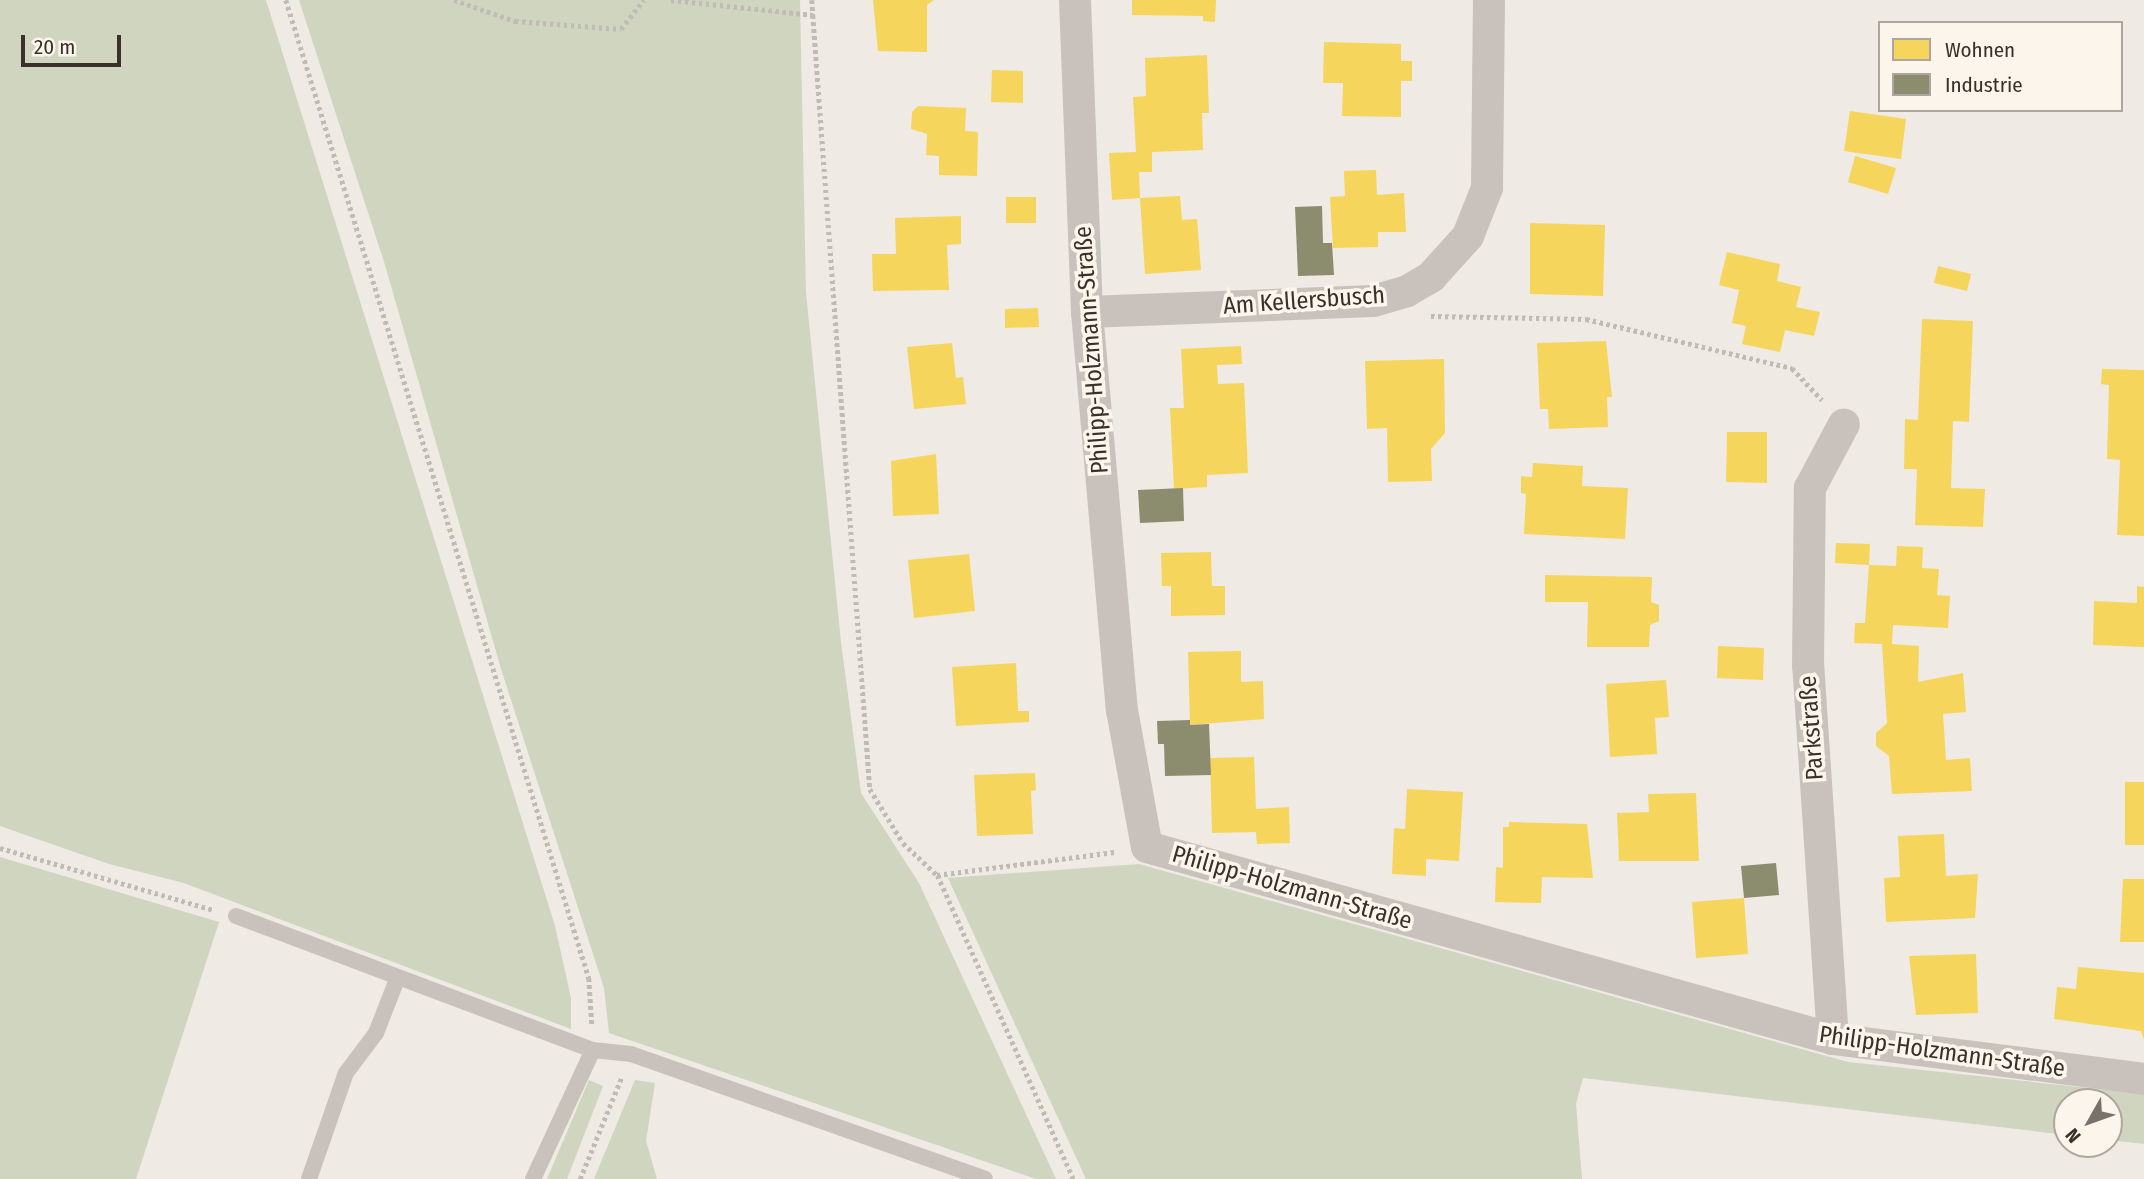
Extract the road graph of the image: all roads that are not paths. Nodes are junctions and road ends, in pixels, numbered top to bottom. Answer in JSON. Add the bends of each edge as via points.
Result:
{"nodes":[{"id":1,"x":1075,"y":0,"type":"edge"},
{"id":2,"x":1489,"y":0,"type":"edge"},
{"id":3,"x":1087,"y":312,"type":"junction"},
{"id":4,"x":1844,"y":424,"type":"road end"},
{"id":5,"x":236,"y":916,"type":"road end"},
{"id":6,"x":398,"y":977,"type":"junction"},
{"id":7,"x":1833,"y":1039,"type":"junction"},
{"id":8,"x":593,"y":1050,"type":"junction"},
{"id":9,"x":2144,"y":1079,"type":"edge"},
{"id":10,"x":309,"y":1179,"type":"edge"},
{"id":11,"x":533,"y":1179,"type":"edge"},
{"id":12,"x":985,"y":1179,"type":"edge"}],
"edges":[{"from":1,"to":3,"type":"street","name":"Philipp-Holzmann-Straße"},
{"from":2,"to":3,"type":"street","name":"Am Kellersbusch","via":[[1490,153],[1482,208],[1455,254],[1431,277],[1388,299],[1374,301]]},
{"from":3,"to":7,"type":"street","name":"Philipp-Holzmann-Straße","via":[[1122,710],[1147,847]]},
{"from":4,"to":7,"type":"street","name":"Parkstraße","via":[[1810,488],[1808,666]]},
{"from":5,"to":6,"type":"lane"},
{"from":6,"to":8,"type":"lane"},
{"from":6,"to":10,"type":"lane","via":[[376,1033],[346,1073]]},
{"from":7,"to":9,"type":"street","name":"Philipp-Holzmann-Straße"},
{"from":8,"to":11,"type":"lane"},
{"from":8,"to":12,"type":"lane","via":[[631,1054]]}]}
